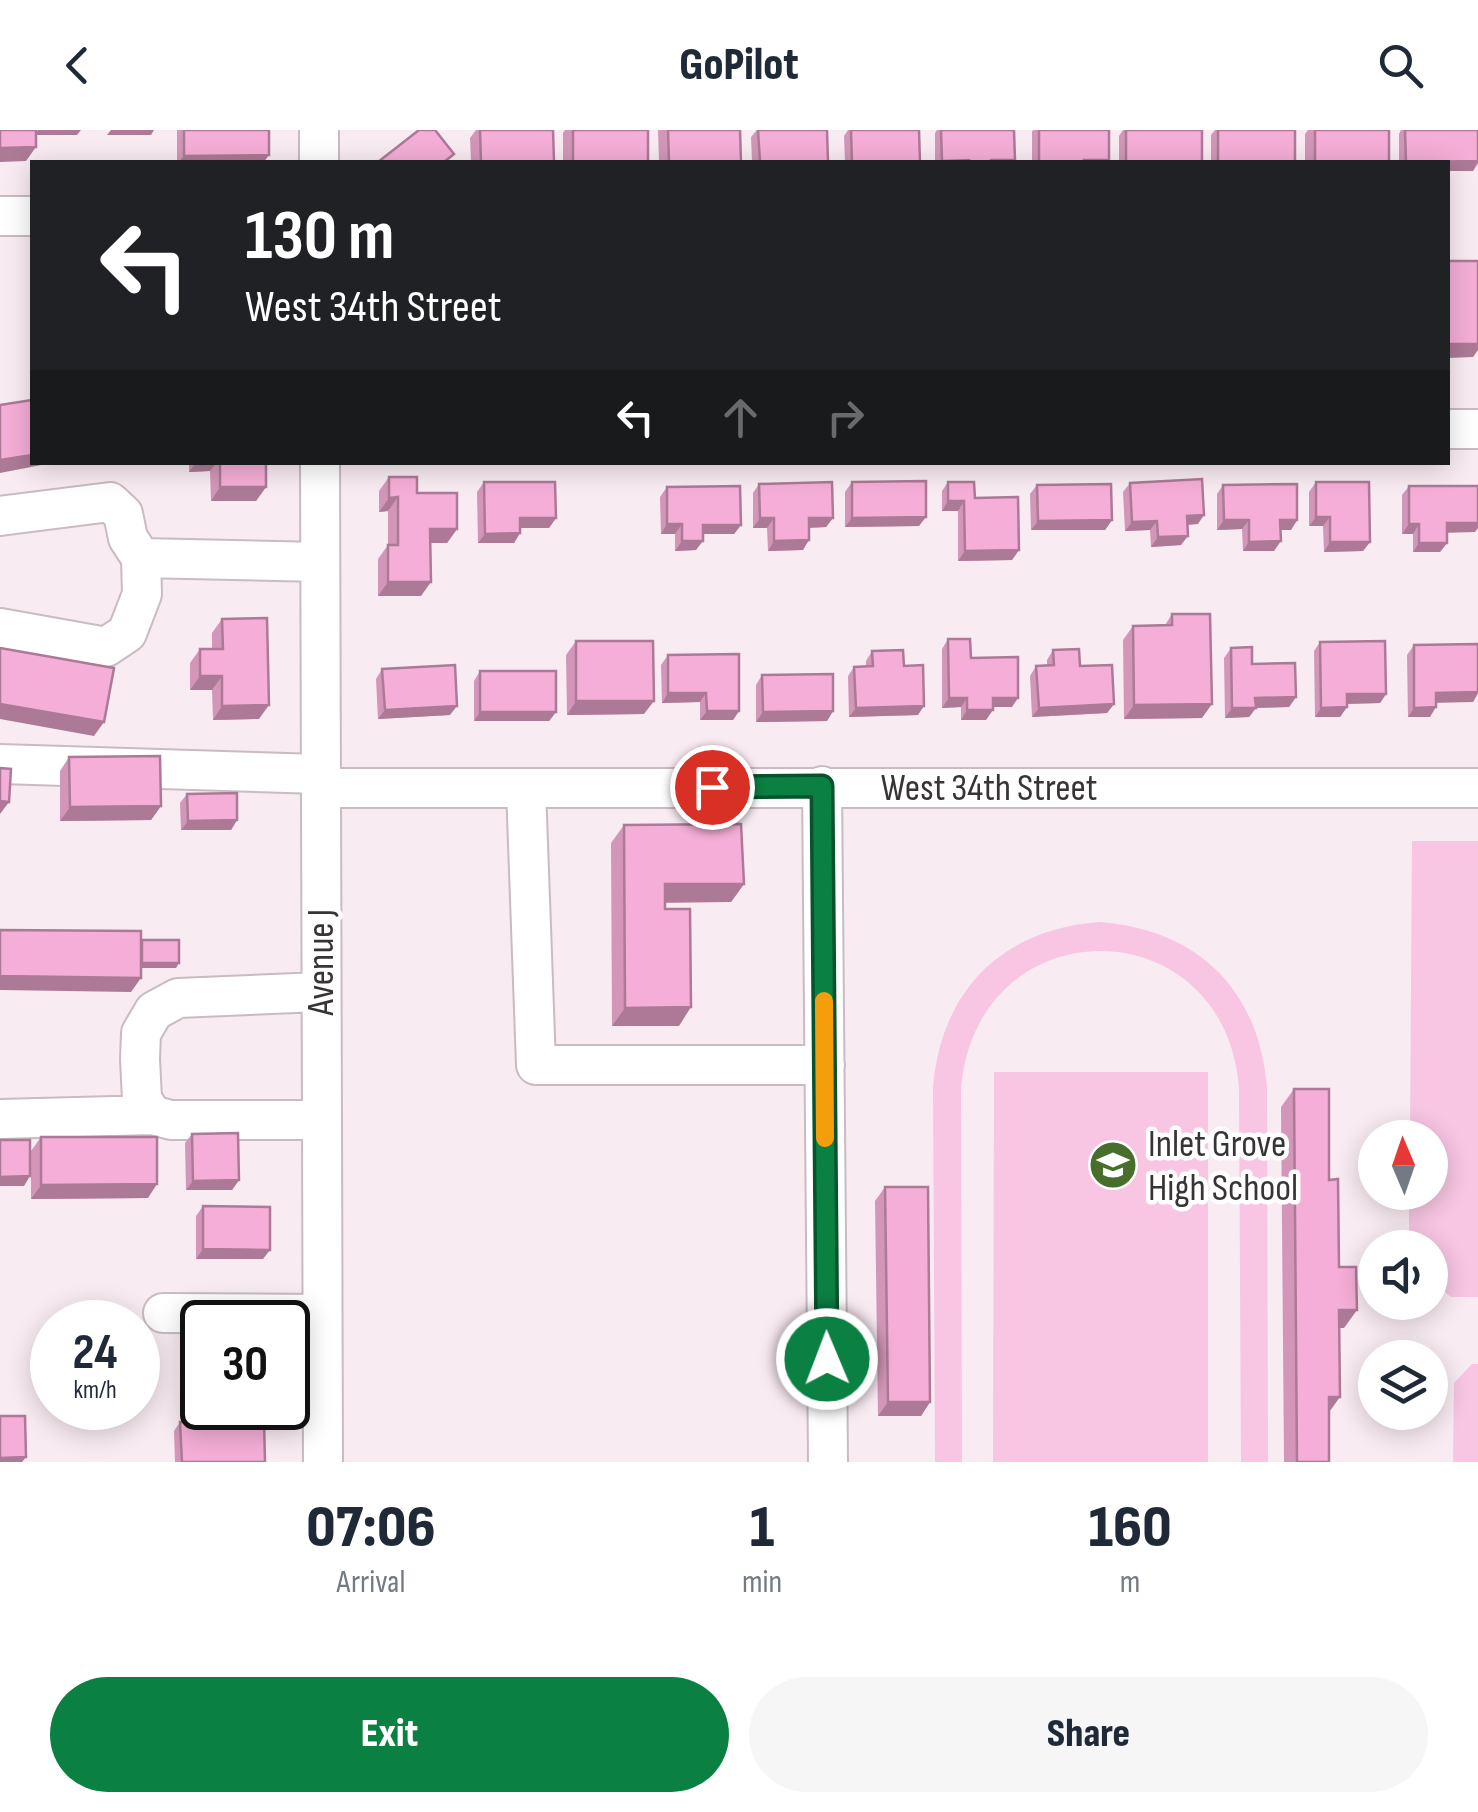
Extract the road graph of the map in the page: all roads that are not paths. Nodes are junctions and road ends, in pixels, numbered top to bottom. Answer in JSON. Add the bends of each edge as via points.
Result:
{"nodes":[{"id":1,"x":319,"y":130,"type":"edge"},
{"id":2,"x":320,"y":160,"type":"edge"},
{"id":3,"x":0,"y":216,"type":"edge"},
{"id":4,"x":30,"y":216,"type":"edge"},
{"id":5,"x":1450,"y":430,"type":"edge"},
{"id":6,"x":1478,"y":430,"type":"edge"},
{"id":7,"x":320,"y":465,"type":"edge"},
{"id":8,"x":0,"y":516,"type":"edge"},
{"id":9,"x":141,"y":558,"type":"junction"},
{"id":10,"x":320,"y":562,"type":"junction"},
{"id":11,"x":0,"y":628,"type":"edge"},
{"id":12,"x":0,"y":764,"type":"edge"},
{"id":13,"x":320,"y":781,"type":"junction"},
{"id":14,"x":822,"y":786,"type":"junction"},
{"id":15,"x":526,"y":788,"type":"junction"},
{"id":16,"x":1478,"y":788,"type":"edge"},
{"id":17,"x":320,"y":992,"type":"junction"},
{"id":18,"x":825,"y":1065,"type":"junction"},
{"id":19,"x":152,"y":1115,"type":"junction"},
{"id":20,"x":0,"y":1119,"type":"edge"},
{"id":21,"x":320,"y":1120,"type":"junction"},
{"id":22,"x":163,"y":1314,"type":"dead end"},
{"id":23,"x":322,"y":1314,"type":"junction"},
{"id":24,"x":323,"y":1462,"type":"edge"},
{"id":25,"x":828,"y":1462,"type":"edge"}],
"edges":[{"from":1,"to":2,"type":"street"},
{"from":3,"to":4,"type":"street"},
{"from":5,"to":6,"type":"street"},
{"from":7,"to":10,"type":"street","name":"Avenue J"},
{"from":8,"to":9,"type":"street","via":[[110,502],[123,514]]},
{"from":9,"to":10,"type":"street"},
{"from":9,"to":11,"type":"street","via":[[142,594],[127,633],[106,646]]},
{"from":10,"to":13,"type":"street","name":"Avenue J"},
{"from":12,"to":13,"type":"street","name":"West 34th Street"},
{"from":13,"to":15,"type":"street","name":"West 34th Street"},
{"from":13,"to":17,"type":"street","name":"Avenue J"},
{"from":14,"to":15,"type":"street","name":"West 34th Street"},
{"from":14,"to":16,"type":"street","name":"West 34th Street"},
{"from":14,"to":18,"type":"street"},
{"from":15,"to":18,"type":"street","via":[[536,1065]]},
{"from":17,"to":19,"type":"street","via":[[178,998],[154,1011],[141,1033],[140,1059],[142,1099]]},
{"from":17,"to":21,"type":"street","name":"Avenue J"},
{"from":18,"to":25,"type":"street"},
{"from":19,"to":20,"type":"street"},
{"from":19,"to":21,"type":"street"},
{"from":21,"to":23,"type":"street","name":"Avenue J"},
{"from":22,"to":23,"type":"street"},
{"from":23,"to":24,"type":"street","name":"Avenue J"}]}
